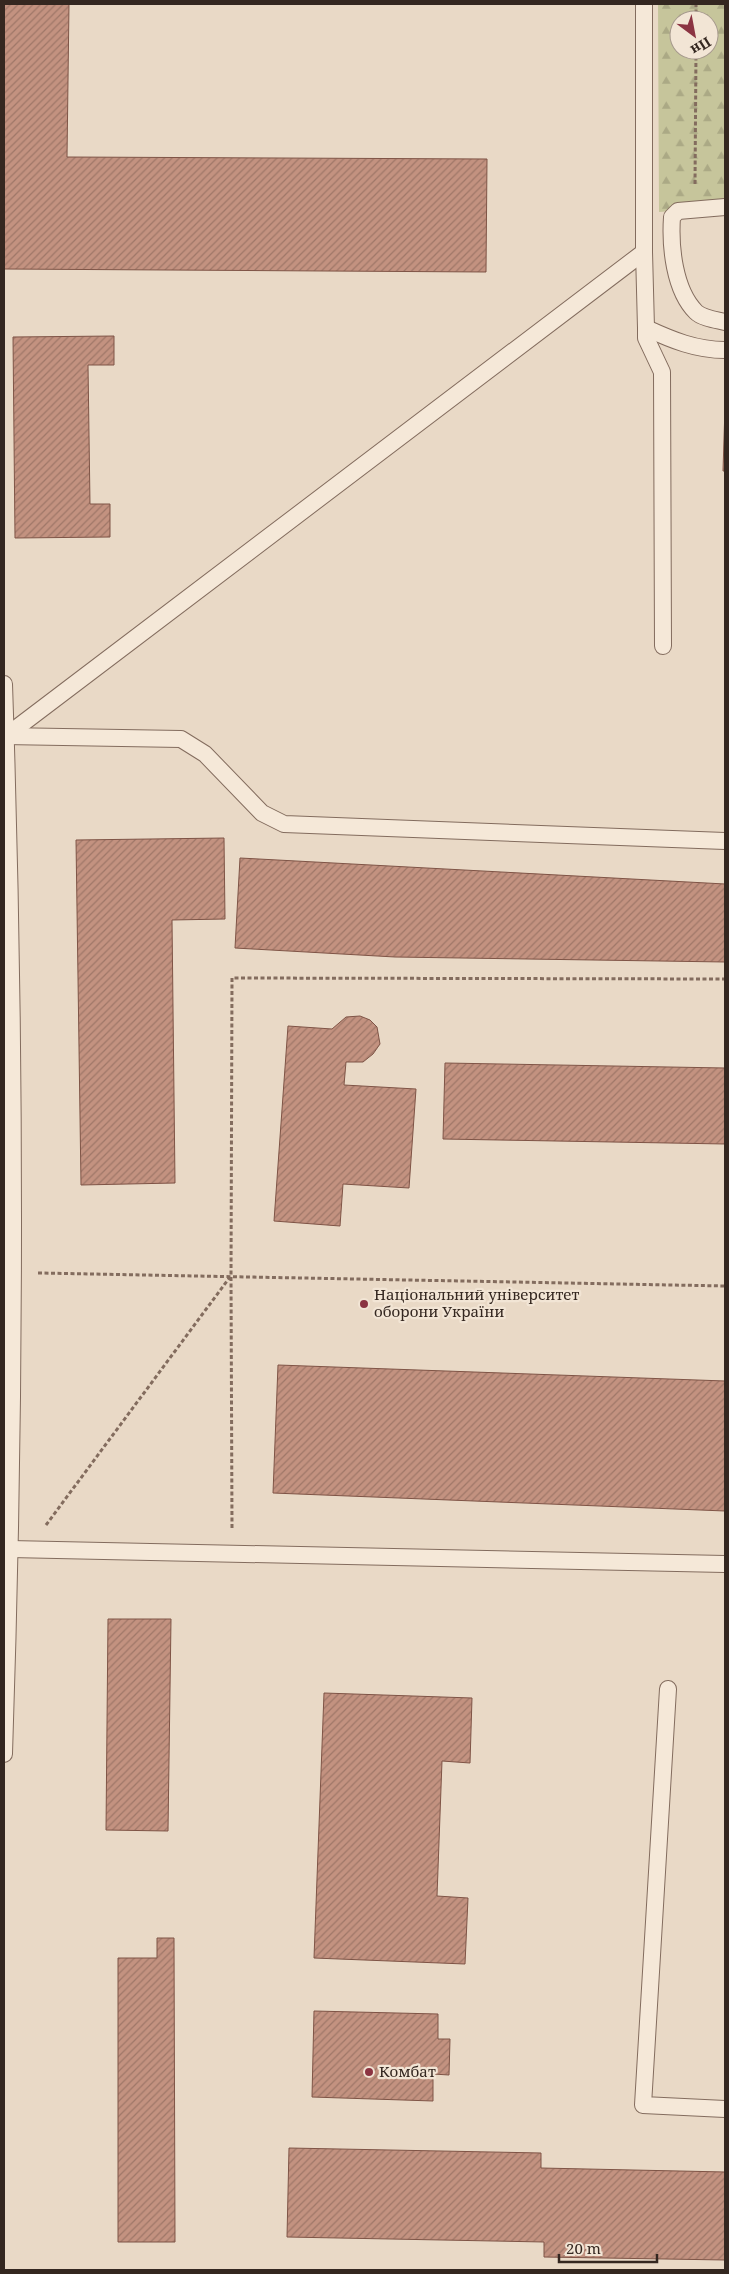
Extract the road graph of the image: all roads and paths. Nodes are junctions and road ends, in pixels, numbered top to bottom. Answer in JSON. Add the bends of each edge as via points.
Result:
{"nodes":[{"id":1,"x":644,"y":4,"type":"edge"},
{"id":2,"x":696,"y":60,"type":"edge"},
{"id":3,"x":725,"y":207,"type":"edge"},
{"id":4,"x":694,"y":210,"type":"junction"},
{"id":5,"x":644,"y":252,"type":"junction"},
{"id":6,"x":725,"y":322,"type":"edge"},
{"id":7,"x":646,"y":328,"type":"junction"},
{"id":8,"x":725,"y":350,"type":"edge"},
{"id":9,"x":663,"y":646,"type":"dead end"},
{"id":10,"x":4,"y":684,"type":"edge"},
{"id":11,"x":5,"y":736,"type":"edge"},
{"id":12,"x":725,"y":841,"type":"edge"},
{"id":13,"x":725,"y":978,"type":"edge"},
{"id":14,"x":15,"y":1273,"type":"junction"},
{"id":15,"x":231,"y":1277,"type":"junction"},
{"id":16,"x":725,"y":1286,"type":"edge"},
{"id":17,"x":10,"y":1549,"type":"junction"},
{"id":18,"x":29,"y":1549,"type":"junction"},
{"id":19,"x":232,"y":1554,"type":"junction"},
{"id":20,"x":725,"y":1564,"type":"edge"},
{"id":21,"x":668,"y":1689,"type":"dead end"},
{"id":22,"x":4,"y":1729,"type":"edge"},
{"id":23,"x":4,"y":1754,"type":"edge"},
{"id":24,"x":725,"y":2109,"type":"edge"}],
"edges":[{"from":1,"to":5,"type":"lane"},
{"from":2,"to":4,"type":"path"},
{"from":3,"to":4,"type":"lane"},
{"from":4,"to":6,"type":"lane","via":[[678,211],[672,217],[670,237],[675,267],[686,298],[697,314]]},
{"from":5,"to":7,"type":"lane"},
{"from":5,"to":11,"type":"lane"},
{"from":7,"to":8,"type":"lane","via":[[680,343],[708,350]]},
{"from":7,"to":9,"type":"lane","via":[[646,338],[662,372]]},
{"from":10,"to":11,"type":"lane"},
{"from":11,"to":12,"type":"lane","via":[[181,739],[204,754],[262,813],[284,824]]},
{"from":11,"to":14,"type":"lane"},
{"from":13,"to":15,"type":"path","via":[[232,978]]},
{"from":14,"to":15,"type":"path"},
{"from":14,"to":17,"type":"lane"},
{"from":15,"to":16,"type":"path"},
{"from":15,"to":18,"type":"path"},
{"from":15,"to":19,"type":"path"},
{"from":17,"to":18,"type":"lane"},
{"from":17,"to":22,"type":"lane"},
{"from":18,"to":19,"type":"lane"},
{"from":19,"to":20,"type":"lane"},
{"from":21,"to":24,"type":"lane","via":[[643,2106]]},
{"from":22,"to":23,"type":"lane"}]}
